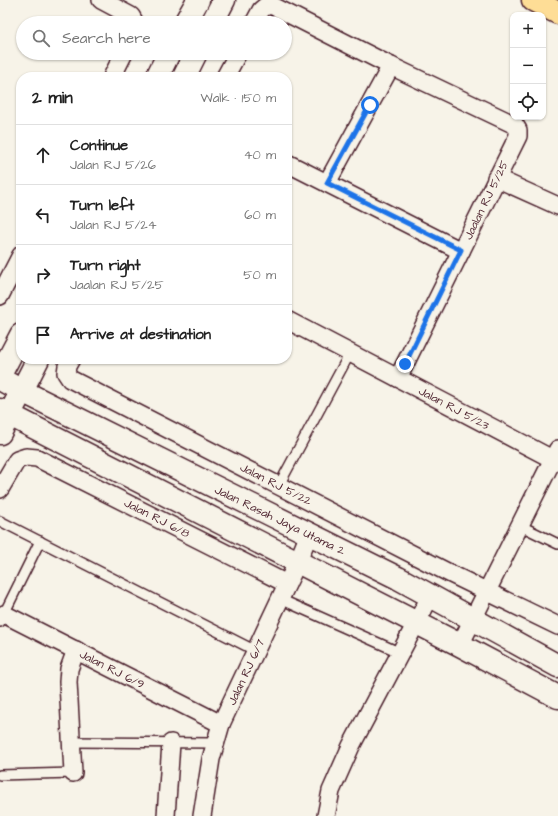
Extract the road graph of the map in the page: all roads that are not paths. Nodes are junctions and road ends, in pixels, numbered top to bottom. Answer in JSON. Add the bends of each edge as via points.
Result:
{"nodes":[{"id":1,"x":101,"y":0,"type":"edge"},
{"id":2,"x":198,"y":0,"type":"edge"},
{"id":3,"x":224,"y":0,"type":"edge"},
{"id":4,"x":533,"y":0,"type":"edge"},
{"id":5,"x":558,"y":13,"type":"edge"},
{"id":6,"x":131,"y":16,"type":"edge"},
{"id":7,"x":189,"y":16,"type":"edge"},
{"id":8,"x":216,"y":16,"type":"edge"},
{"id":9,"x":258,"y":16,"type":"edge"},
{"id":10,"x":120,"y":60,"type":"edge"},
{"id":11,"x":166,"y":60,"type":"edge"},
{"id":12,"x":192,"y":60,"type":"edge"},
{"id":13,"x":234,"y":60,"type":"edge"},
{"id":14,"x":391,"y":66,"type":"junction"},
{"id":15,"x":114,"y":72,"type":"edge"},
{"id":16,"x":160,"y":72,"type":"edge"},
{"id":17,"x":186,"y":72,"type":"edge"},
{"id":18,"x":228,"y":72,"type":"edge"},
{"id":19,"x":292,"y":166,"type":"edge"},
{"id":20,"x":496,"y":178,"type":"junction"},
{"id":21,"x":327,"y":183,"type":"junction"},
{"id":22,"x":558,"y":206,"type":"edge"},
{"id":23,"x":461,"y":250,"type":"junction"},
{"id":24,"x":16,"y":266,"type":"edge"},
{"id":25,"x":0,"y":296,"type":"edge"},
{"id":26,"x":292,"y":323,"type":"edge"},
{"id":27,"x":16,"y":345,"type":"edge"},
{"id":28,"x":350,"y":353,"type":"junction"},
{"id":29,"x":36,"y":364,"type":"edge"},
{"id":30,"x":69,"y":364,"type":"edge"},
{"id":31,"x":0,"y":375,"type":"edge"},
{"id":32,"x":398,"y":378,"type":"junction"},
{"id":33,"x":0,"y":379,"type":"edge"},
{"id":34,"x":22,"y":391,"type":"junction"},
{"id":35,"x":3,"y":419,"type":"edge"},
{"id":36,"x":556,"y":457,"type":"edge"},
{"id":37,"x":279,"y":485,"type":"junction"},
{"id":38,"x":0,"y":489,"type":"edge"},
{"id":39,"x":0,"y":520,"type":"edge"},
{"id":40,"x":519,"y":525,"type":"junction"},
{"id":41,"x":309,"y":534,"type":"junction"},
{"id":42,"x":40,"y":541,"type":"junction"},
{"id":43,"x":558,"y":544,"type":"edge"},
{"id":44,"x":298,"y":561,"type":"junction"},
{"id":45,"x":284,"y":591,"type":"junction"},
{"id":46,"x":486,"y":591,"type":"junction"},
{"id":47,"x":431,"y":595,"type":"junction"},
{"id":48,"x":2,"y":618,"type":"edge"},
{"id":49,"x":473,"y":618,"type":"junction"},
{"id":50,"x":415,"y":622,"type":"junction"},
{"id":51,"x":558,"y":626,"type":"edge"},
{"id":52,"x":460,"y":644,"type":"junction"},
{"id":53,"x":76,"y":650,"type":"junction"},
{"id":54,"x":256,"y":651,"type":"junction"},
{"id":55,"x":401,"y":653,"type":"junction"},
{"id":56,"x":558,"y":666,"type":"edge"},
{"id":57,"x":558,"y":697,"type":"edge"},
{"id":58,"x":221,"y":724,"type":"junction"},
{"id":59,"x":72,"y":742,"type":"junction"},
{"id":60,"x":171,"y":742,"type":"junction"},
{"id":61,"x":215,"y":743,"type":"junction"},
{"id":62,"x":73,"y":773,"type":"joint"},
{"id":63,"x":0,"y":775,"type":"edge"},
{"id":64,"x":166,"y":816,"type":"edge"},
{"id":65,"x":202,"y":816,"type":"edge"},
{"id":66,"x":326,"y":816,"type":"edge"}],
"edges":[{"from":1,"to":6,"type":"street"},
{"from":2,"to":7,"type":"street"},
{"from":3,"to":8,"type":"street"},
{"from":4,"to":5,"type":"highway"},
{"from":9,"to":14,"type":"street","via":[[267,5],[273,6]]},
{"from":10,"to":15,"type":"street"},
{"from":11,"to":16,"type":"street"},
{"from":12,"to":17,"type":"street"},
{"from":13,"to":18,"type":"street"},
{"from":14,"to":20,"type":"street","name":"Jaalan RJ 5/25","via":[[515,125],[518,136]]},
{"from":14,"to":21,"type":"street"},
{"from":19,"to":21,"type":"street"},
{"from":20,"to":22,"type":"street"},
{"from":20,"to":23,"type":"street","name":"Jaalan RJ 5/25"},
{"from":21,"to":23,"type":"street"},
{"from":23,"to":32,"type":"street","name":"Jaalan RJ 5/25"},
{"from":24,"to":25,"type":"street"},
{"from":26,"to":28,"type":"street","name":"Jalan RJ 5/23"},
{"from":27,"to":31,"type":"street"},
{"from":28,"to":32,"type":"street","name":"Jalan RJ 5/23"},
{"from":28,"to":37,"type":"lane"},
{"from":29,"to":34,"type":"street"},
{"from":30,"to":37,"type":"street","name":"Jalan RJ 5/22","via":[[66,373],[77,382]]},
{"from":32,"to":36,"type":"street","name":"Jalan RJ 5/23"},
{"from":33,"to":34,"type":"street","name":"Jalan Rasah Jaya Utama 2"},
{"from":34,"to":35,"type":"street"},
{"from":34,"to":41,"type":"street","name":"Jalan Rasah Jaya Utama 2"},
{"from":35,"to":44,"type":"street"},
{"from":36,"to":40,"type":"street"},
{"from":37,"to":46,"type":"street","name":"Jalan RJ 5/22"},
{"from":38,"to":45,"type":"street","name":"Jalan RJ 6/8","via":[[17,460],[26,457],[37,458]]},
{"from":39,"to":42,"type":"lane"},
{"from":40,"to":43,"type":"lane"},
{"from":40,"to":46,"type":"street"},
{"from":41,"to":44,"type":"street","name":"Jalan RJ 6/7"},
{"from":41,"to":47,"type":"street","name":"Jalan Rasah Jaya Utama 2"},
{"from":42,"to":48,"type":"lane"},
{"from":42,"to":54,"type":"lane"},
{"from":44,"to":45,"type":"street","name":"Jalan RJ 6/7"},
{"from":44,"to":50,"type":"street"},
{"from":45,"to":54,"type":"street","name":"Jalan RJ 6/7"},
{"from":45,"to":55,"type":"lane"},
{"from":46,"to":49,"type":"street"},
{"from":46,"to":51,"type":"street","name":"Jalan RJ 5/22"},
{"from":47,"to":49,"type":"street","name":"Jalan Rasah Jaya Utama 2"},
{"from":47,"to":50,"type":"street"},
{"from":48,"to":53,"type":"street","name":"Jalan RJ 6/9"},
{"from":49,"to":52,"type":"street"},
{"from":49,"to":56,"type":"street","name":"Jalan Rasah Jaya Utama 2"},
{"from":50,"to":52,"type":"street"},
{"from":50,"to":55,"type":"street"},
{"from":52,"to":57,"type":"street"},
{"from":53,"to":58,"type":"street","name":"Jalan RJ 6/9"},
{"from":53,"to":59,"type":"street","via":[[69,669],[68,682]]},
{"from":54,"to":58,"type":"street","name":"Jalan RJ 6/7"},
{"from":55,"to":66,"type":"street","via":[[351,746],[331,791]]},
{"from":58,"to":61,"type":"street","name":"Jalan RJ 6/7"},
{"from":59,"to":60,"type":"lane"},
{"from":59,"to":62,"type":"street"},
{"from":60,"to":61,"type":"lane"},
{"from":60,"to":64,"type":"street"},
{"from":61,"to":65,"type":"street","name":"Jalan RJ 6/7"},
{"from":62,"to":63,"type":"lane"}]}
